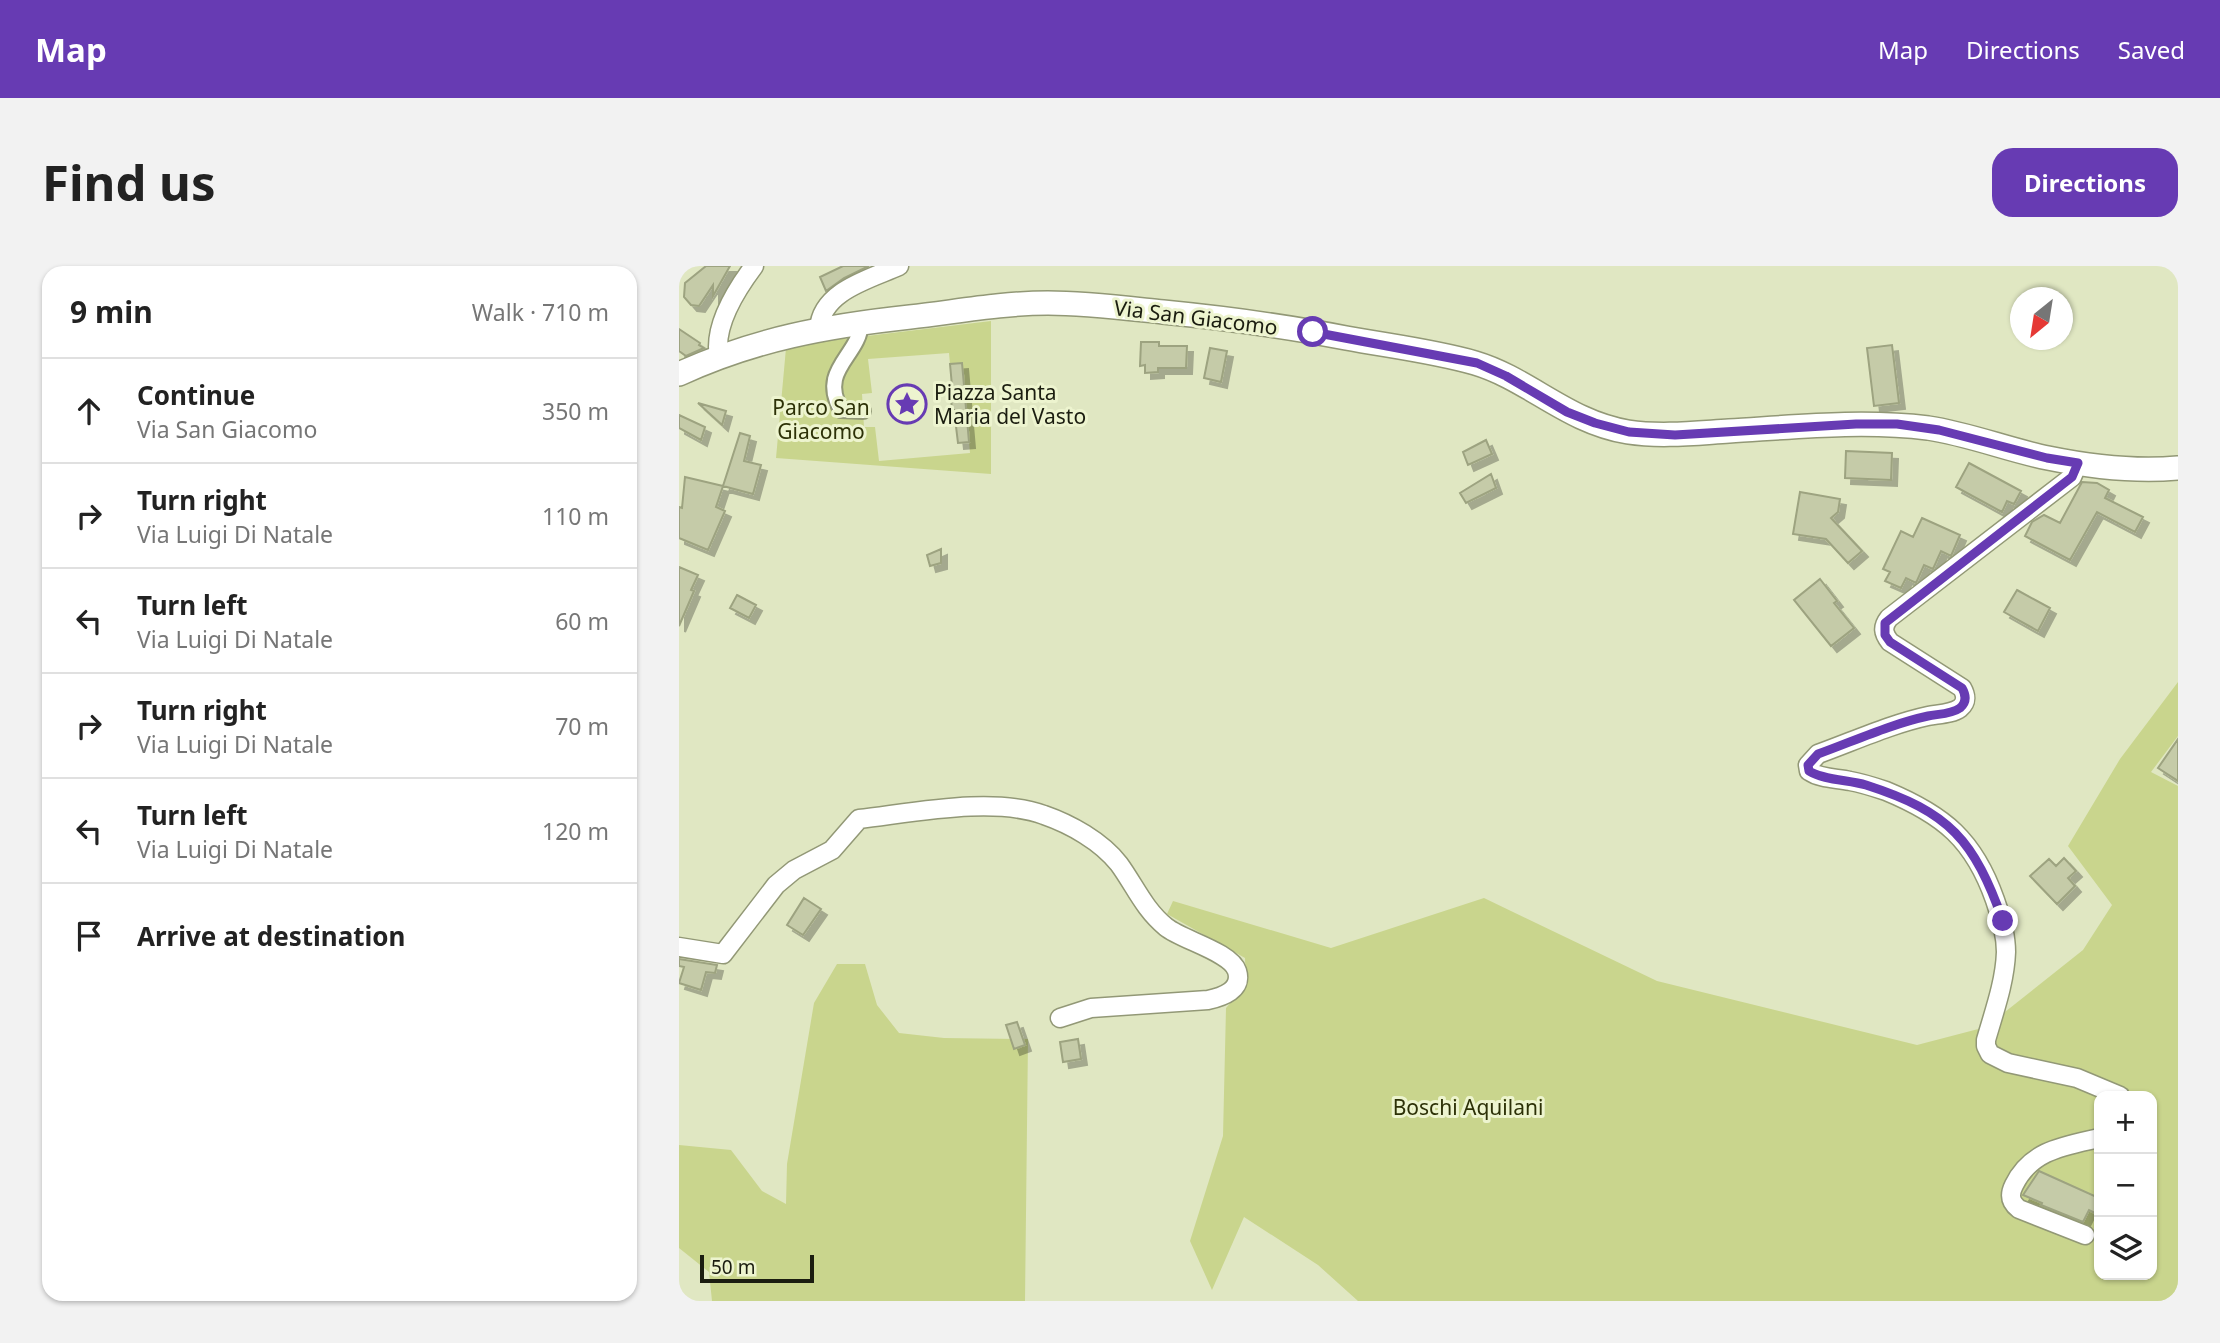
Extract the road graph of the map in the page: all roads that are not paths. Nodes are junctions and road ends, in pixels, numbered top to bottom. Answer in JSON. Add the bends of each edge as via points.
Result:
{"nodes":[{"id":1,"x":754,"y":266,"type":"edge"},
{"id":2,"x":899,"y":266,"type":"edge"},
{"id":3,"x":860,"y":323,"type":"junction"},
{"id":4,"x":819,"y":329,"type":"junction"},
{"id":5,"x":729,"y":353,"type":"junction"},
{"id":6,"x":679,"y":374,"type":"edge"},
{"id":7,"x":863,"y":411,"type":"dead end"},
{"id":8,"x":2078,"y":463,"type":"junction"},
{"id":9,"x":2178,"y":468,"type":"edge"},
{"id":10,"x":679,"y":947,"type":"edge"},
{"id":11,"x":1060,"y":1018,"type":"dead end"},
{"id":12,"x":2108,"y":1091,"type":"edge"},
{"id":13,"x":2094,"y":1139,"type":"edge"},
{"id":14,"x":2085,"y":1235,"type":"dead end"}],
"edges":[{"from":1,"to":5,"type":"street","via":[[720,332],[717,344]]},
{"from":2,"to":4,"type":"street","via":[[837,296],[822,313]]},
{"from":3,"to":4,"type":"street","name":"Via San Giacomo"},
{"from":3,"to":7,"type":"street","via":[[859,334],[839,368],[834,393],[841,410]]},
{"from":3,"to":8,"type":"street","name":"Via San Giacomo","via":[[1049,303],[1219,318],[1477,363],[1567,412],[1629,432],[1675,435],[1897,424]]},
{"from":4,"to":5,"type":"street","name":"Via San Giacomo"},
{"from":5,"to":6,"type":"street","name":"Via San Giacomo"},
{"from":8,"to":9,"type":"street","name":"Via San Giacomo","via":[[2121,471]]},
{"from":8,"to":12,"type":"street","via":[[2072,477],[1885,623],[1890,642],[1962,688],[1966,694],[1961,707],[1910,720],[1818,754],[1808,765],[1809,771],[1820,777],[1886,792],[1946,823],[1961,836],[1989,882],[2003,921],[2006,950],[1986,1040],[1990,1054]]},
{"from":10,"to":11,"type":"street","via":[[723,954],[776,885],[832,850],[859,820],[980,806],[1041,813],[1096,843],[1117,861],[1153,917],[1174,933],[1224,957],[1236,967],[1238,977],[1234,989],[1224,996],[1091,1008]]},
{"from":13,"to":14,"type":"street","via":[[2035,1157],[2022,1171],[2011,1197],[2019,1209]]}]}
